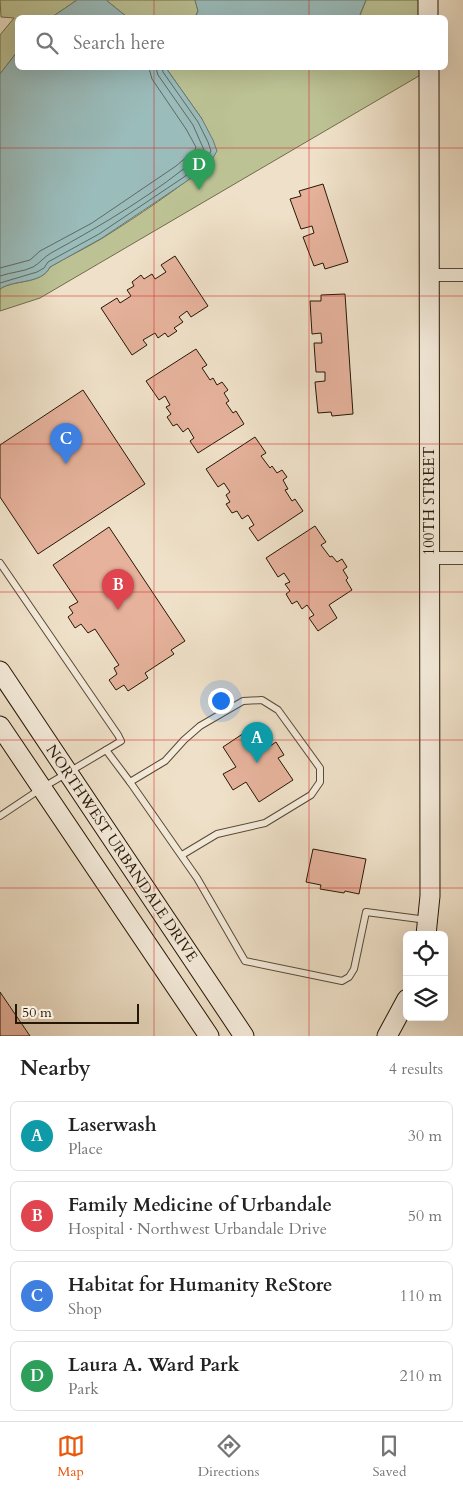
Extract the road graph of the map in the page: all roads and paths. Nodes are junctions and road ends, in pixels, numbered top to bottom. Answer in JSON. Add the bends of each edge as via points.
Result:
{"nodes":[{"id":1,"x":428,"y":0,"type":"edge"},
{"id":2,"x":428,"y":15,"type":"edge"},
{"id":3,"x":428,"y":70,"type":"edge"},
{"id":4,"x":428,"y":275,"type":"junction"},
{"id":5,"x":463,"y":275,"type":"edge"},
{"id":6,"x":428,"y":558,"type":"junction"},
{"id":7,"x":463,"y":558,"type":"edge"},
{"id":8,"x":0,"y":563,"type":"edge"},
{"id":9,"x":0,"y":671,"type":"edge"},
{"id":10,"x":0,"y":726,"type":"edge"},
{"id":11,"x":106,"y":750,"type":"junction"},
{"id":12,"x":69,"y":773,"type":"junction"},
{"id":13,"x":130,"y":782,"type":"junction"},
{"id":14,"x":42,"y":788,"type":"junction"},
{"id":15,"x":0,"y":816,"type":"edge"},
{"id":16,"x":182,"y":855,"type":"junction"},
{"id":17,"x":427,"y":927,"type":"edge"},
{"id":18,"x":403,"y":1006,"type":"edge"},
{"id":19,"x":209,"y":1036,"type":"edge"},
{"id":20,"x":244,"y":1036,"type":"edge"},
{"id":21,"x":387,"y":1036,"type":"edge"}],
"edges":[{"from":1,"to":2,"type":"street"},
{"from":3,"to":4,"type":"street","name":"100TH STREET"},
{"from":4,"to":5,"type":"street"},
{"from":4,"to":6,"type":"street","name":"100TH STREET"},
{"from":6,"to":7,"type":"street"},
{"from":6,"to":17,"type":"street","name":"100TH STREET","via":[[430,896]]},
{"from":8,"to":11,"type":"lane","via":[[118,735],[121,741]]},
{"from":9,"to":12,"type":"street","name":"NORTHWEST URBANDALE DRIVE"},
{"from":10,"to":14,"type":"street","name":"NORTHWEST URBANDALE DRIVE"},
{"from":11,"to":12,"type":"lane"},
{"from":11,"to":13,"type":"lane"},
{"from":12,"to":14,"type":"lane"},
{"from":12,"to":20,"type":"street","name":"NORTHWEST URBANDALE DRIVE"},
{"from":13,"to":16,"type":"lane"},
{"from":13,"to":16,"type":"lane","via":[[165,761],[200,726],[243,700],[262,700],[278,710],[320,768],[320,782],[311,796],[265,823],[217,834]]},
{"from":14,"to":15,"type":"lane"},
{"from":14,"to":19,"type":"street","name":"NORTHWEST URBANDALE DRIVE"},
{"from":16,"to":17,"type":"lane","via":[[245,961],[342,981],[354,969],[366,912]]},
{"from":18,"to":21,"type":"street"}]}
